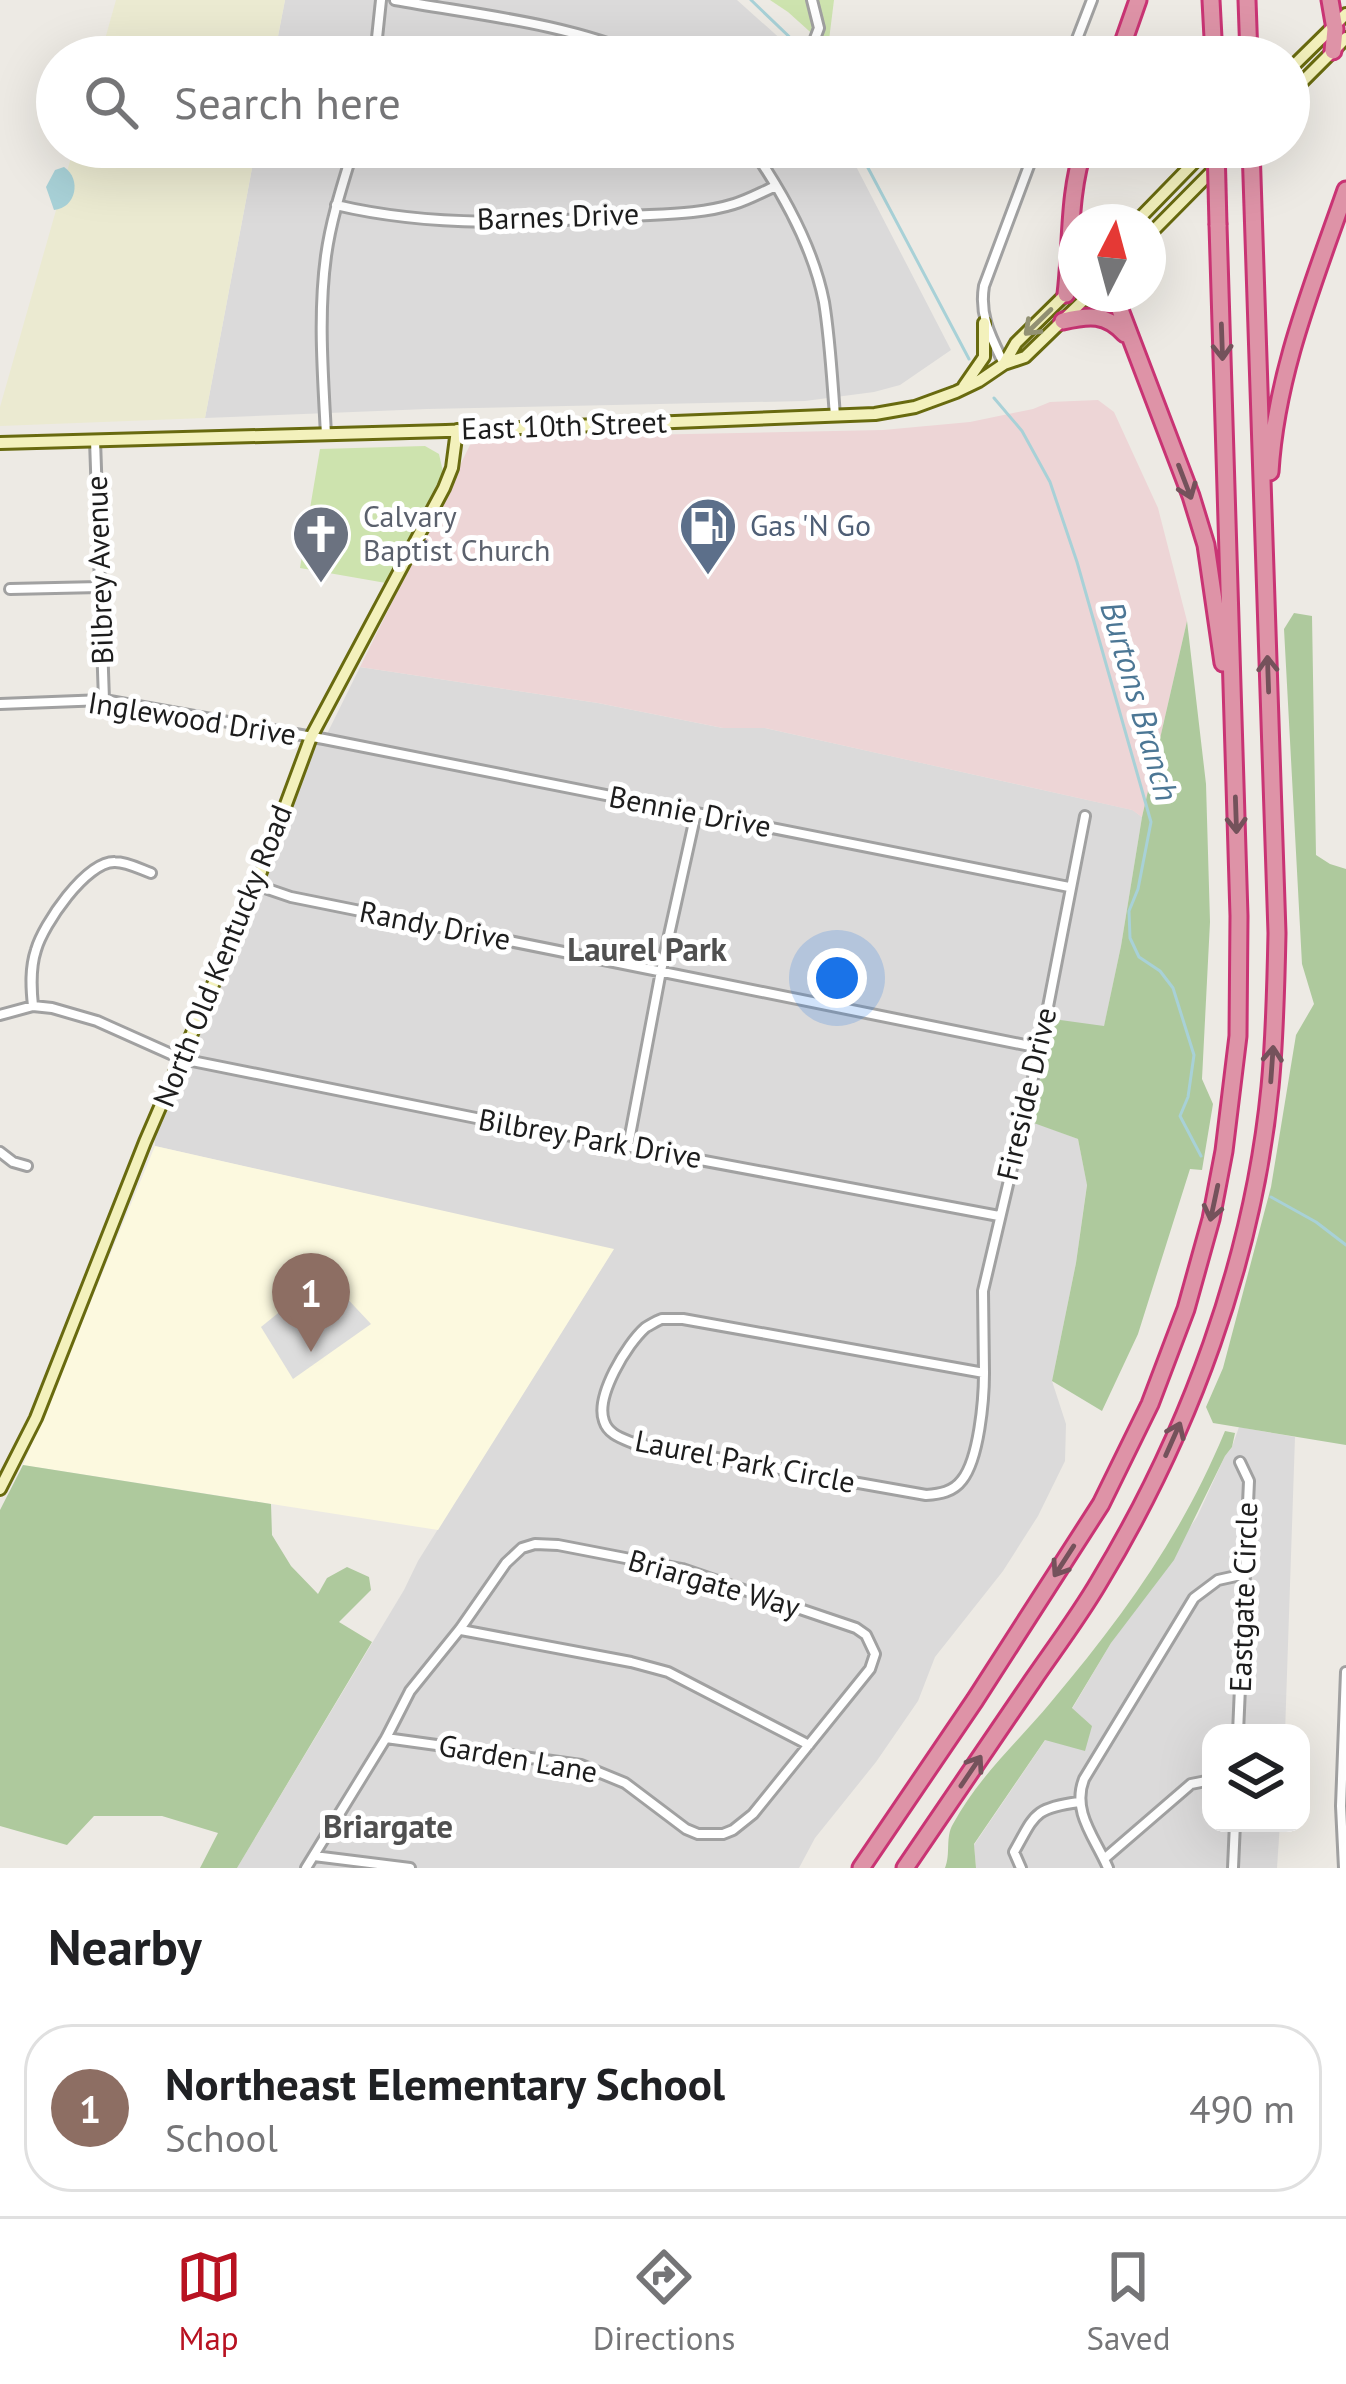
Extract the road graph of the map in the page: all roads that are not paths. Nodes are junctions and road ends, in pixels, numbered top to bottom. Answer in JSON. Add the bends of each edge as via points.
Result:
{"nodes":[{"id":1,"x":382,"y":0,"type":"edge"},
{"id":2,"x":395,"y":0,"type":"edge"},
{"id":3,"x":812,"y":0,"type":"edge"},
{"id":4,"x":1092,"y":0,"type":"edge"},
{"id":5,"x":1138,"y":0,"type":"edge"},
{"id":6,"x":1211,"y":0,"type":"edge"},
{"id":7,"x":1247,"y":0,"type":"edge"},
{"id":8,"x":1330,"y":0,"type":"edge"},
{"id":9,"x":1338,"y":34,"type":"edge"},
{"id":10,"x":378,"y":36,"type":"edge"},
{"id":11,"x":589,"y":36,"type":"edge"},
{"id":12,"x":816,"y":36,"type":"edge"},
{"id":13,"x":1078,"y":36,"type":"edge"},
{"id":14,"x":1125,"y":36,"type":"edge"},
{"id":15,"x":1213,"y":36,"type":"edge"},
{"id":16,"x":1248,"y":36,"type":"edge"},
{"id":17,"x":1310,"y":55,"type":"edge"},
{"id":18,"x":1310,"y":69,"type":"edge"},
{"id":19,"x":347,"y":168,"type":"edge"},
{"id":20,"x":765,"y":168,"type":"edge"},
{"id":21,"x":1028,"y":168,"type":"edge"},
{"id":22,"x":1079,"y":168,"type":"edge"},
{"id":23,"x":1191,"y":168,"type":"edge"},
{"id":24,"x":1214,"y":168,"type":"edge"},
{"id":25,"x":1215,"y":168,"type":"edge"},
{"id":26,"x":1253,"y":168,"type":"edge"},
{"id":27,"x":776,"y":186,"type":"junction"},
{"id":28,"x":1346,"y":190,"type":"edge"},
{"id":29,"x":1071,"y":204,"type":"edge"},
{"id":30,"x":1154,"y":204,"type":"edge"},
{"id":31,"x":336,"y":205,"type":"junction"},
{"id":32,"x":1166,"y":218,"type":"edge"},
{"id":33,"x":1058,"y":302,"type":"edge"},
{"id":34,"x":1072,"y":312,"type":"edge"},
{"id":35,"x":1120,"y":312,"type":"edge"},
{"id":36,"x":1063,"y":321,"type":"junction"},
{"id":37,"x":984,"y":323,"type":"junction"},
{"id":38,"x":1130,"y":339,"type":"junction"},
{"id":39,"x":1004,"y":364,"type":"junction"},
{"id":40,"x":956,"y":392,"type":"junction"},
{"id":41,"x":835,"y":416,"type":"junction"},
{"id":42,"x":457,"y":430,"type":"junction"},
{"id":43,"x":326,"y":435,"type":"junction"},
{"id":44,"x":95,"y":440,"type":"junction"},
{"id":45,"x":0,"y":443,"type":"edge"},
{"id":46,"x":100,"y":587,"type":"junction"},
{"id":47,"x":10,"y":589,"type":"dead end"},
{"id":48,"x":1267,"y":631,"type":"junction"},
{"id":49,"x":104,"y":700,"type":"junction"},
{"id":50,"x":0,"y":704,"type":"edge"},
{"id":51,"x":311,"y":737,"type":"junction"},
{"id":52,"x":1234,"y":749,"type":"junction"},
{"id":53,"x":696,"y":813,"type":"junction"},
{"id":54,"x":1084,"y":816,"type":"dead end"},
{"id":55,"x":151,"y":873,"type":"dead end"},
{"id":56,"x":256,"y":885,"type":"junction"},
{"id":57,"x":1069,"y":887,"type":"junction"},
{"id":58,"x":661,"y":970,"type":"junction"},
{"id":59,"x":32,"y":1006,"type":"junction"},
{"id":60,"x":0,"y":1015,"type":"edge"},
{"id":61,"x":1040,"y":1048,"type":"junction"},
{"id":62,"x":182,"y":1059,"type":"junction"},
{"id":63,"x":628,"y":1146,"type":"junction"},
{"id":64,"x":0,"y":1152,"type":"edge"},
{"id":65,"x":27,"y":1166,"type":"dead end"},
{"id":66,"x":999,"y":1216,"type":"junction"},
{"id":67,"x":984,"y":1373,"type":"junction"},
{"id":68,"x":1240,"y":1462,"type":"dead end"},
{"id":69,"x":0,"y":1489,"type":"edge"},
{"id":70,"x":1245,"y":1574,"type":"junction"},
{"id":71,"x":460,"y":1629,"type":"junction"},
{"id":72,"x":1346,"y":1672,"type":"edge"},
{"id":73,"x":1238,"y":1724,"type":"edge"},
{"id":74,"x":386,"y":1738,"type":"junction"},
{"id":75,"x":809,"y":1745,"type":"junction"},
{"id":76,"x":1202,"y":1782,"type":"edge"},
{"id":77,"x":1079,"y":1802,"type":"junction"},
{"id":78,"x":1235,"y":1832,"type":"edge"},
{"id":79,"x":314,"y":1856,"type":"junction"},
{"id":80,"x":1106,"y":1864,"type":"edge"},
{"id":81,"x":306,"y":1868,"type":"edge"},
{"id":82,"x":410,"y":1868,"type":"edge"},
{"id":83,"x":861,"y":1868,"type":"edge"},
{"id":84,"x":905,"y":1868,"type":"edge"},
{"id":85,"x":1021,"y":1868,"type":"edge"},
{"id":86,"x":1233,"y":1868,"type":"edge"},
{"id":87,"x":1344,"y":1868,"type":"edge"}],
"edges":[{"from":1,"to":10,"type":"street"},
{"from":2,"to":11,"type":"street"},
{"from":3,"to":12,"type":"street"},
{"from":4,"to":13,"type":"street"},
{"from":5,"to":14,"type":"highway"},
{"from":6,"to":15,"type":"highway"},
{"from":7,"to":16,"type":"highway"},
{"from":8,"to":9,"type":"highway"},
{"from":9,"to":17,"type":"main road"},
{"from":9,"to":18,"type":"main road"},
{"from":19,"to":31,"type":"street"},
{"from":20,"to":27,"type":"street"},
{"from":21,"to":37,"type":"street","via":[[984,286]]},
{"from":22,"to":29,"type":"highway"},
{"from":23,"to":30,"type":"main road"},
{"from":24,"to":52,"type":"highway","one_way":true,"bridge":true},
{"from":25,"to":32,"type":"main road"},
{"from":26,"to":48,"type":"highway"},
{"from":27,"to":31,"type":"street","name":"Barnes Drive","via":[[710,210],[566,220],[424,220]]},
{"from":27,"to":41,"type":"street","via":[[824,301]]},
{"from":28,"to":48,"type":"highway","via":[[1276,412]]},
{"from":31,"to":43,"type":"street","via":[[321,328]]},
{"from":33,"to":39,"type":"main road","one_way":true},
{"from":34,"to":36,"type":"main road","name":"East 10th Street"},
{"from":35,"to":38,"type":"highway"},
{"from":36,"to":38,"type":"highway","via":[[1098,316]]},
{"from":36,"to":39,"type":"main road","name":"East 10th Street","via":[[1025,357]]},
{"from":37,"to":39,"type":"street"},
{"from":37,"to":40,"type":"main road","via":[[984,357]]},
{"from":38,"to":52,"type":"highway","one_way":true,"via":[[1206,545]]},
{"from":39,"to":40,"type":"main road","name":"East 10th Street"},
{"from":40,"to":41,"type":"main road","name":"East 10th Street","via":[[915,407]]},
{"from":41,"to":42,"type":"main road","name":"East 10th Street"},
{"from":42,"to":43,"type":"main road","name":"East 10th Street"},
{"from":42,"to":51,"type":"main road","name":"North Old Kentucky Road","via":[[444,488]]},
{"from":43,"to":44,"type":"main road","name":"East 10th Street"},
{"from":44,"to":45,"type":"main road","name":"East 10th Street"},
{"from":44,"to":46,"type":"street","name":"Bilbrey Avenue"},
{"from":46,"to":47,"type":"street"},
{"from":46,"to":49,"type":"street","name":"Bilbrey Avenue"},
{"from":84,"to":48,"type":"highway","one_way":true,"via":[[1127,1533],[1197,1387],[1236,1269],[1259,1165],[1276,1016]]},
{"from":49,"to":50,"type":"street","name":"Inglewood Drive"},
{"from":49,"to":51,"type":"street","name":"Inglewood Drive"},
{"from":51,"to":53,"type":"street","name":"Bennie Drive"},
{"from":51,"to":56,"type":"main road","name":"North Old Kentucky Road"},
{"from":52,"to":83,"type":"highway","one_way":true,"via":[[1238,1036],[1220,1174],[1186,1309],[1101,1504]]},
{"from":53,"to":57,"type":"street","name":"Bennie Drive"},
{"from":53,"to":58,"type":"street"},
{"from":54,"to":57,"type":"street","name":"Fireside Drive"},
{"from":55,"to":59,"type":"street","via":[[104,863],[66,899],[34,955]]},
{"from":56,"to":58,"type":"street","name":"Randy Drive"},
{"from":56,"to":62,"type":"main road","name":"North Old Kentucky Road"},
{"from":57,"to":61,"type":"street","name":"Fireside Drive"},
{"from":58,"to":61,"type":"street","name":"Randy Drive"},
{"from":58,"to":63,"type":"street"},
{"from":59,"to":60,"type":"street"},
{"from":59,"to":62,"type":"street","name":"Bilbrey Park Drive","via":[[98,1021]]},
{"from":61,"to":66,"type":"street","name":"Fireside Drive"},
{"from":62,"to":63,"type":"street","name":"Bilbrey Park Drive"},
{"from":62,"to":69,"type":"main road","name":"North Old Kentucky Road"},
{"from":63,"to":66,"type":"street","name":"Bilbrey Park Drive"},
{"from":64,"to":65,"type":"street"},
{"from":66,"to":67,"type":"street","name":"Fireside Drive","via":[[983,1291]]},
{"from":67,"to":67,"type":"street","name":"Laurel Park Circle","via":[[662,1319],[618,1366],[603,1420],[633,1443],[941,1494],[969,1468]]},
{"from":68,"to":70,"type":"street","name":"Eastgate Circle","via":[[1249,1481]]},
{"from":70,"to":73,"type":"street","name":"Eastgate Circle"},
{"from":70,"to":77,"type":"street","via":[[1218,1580],[1194,1598],[1084,1779]]},
{"from":71,"to":74,"type":"street","name":"Briargate Way","via":[[410,1691]]},
{"from":71,"to":75,"type":"street","via":[[668,1672]]},
{"from":71,"to":75,"type":"street","name":"Briargate Way","via":[[506,1563],[536,1544],[682,1569],[866,1635],[875,1654],[870,1669]]},
{"from":72,"to":87,"type":"street"},
{"from":74,"to":75,"type":"street","name":"Garden Lane","via":[[581,1765],[711,1836],[754,1814]]},
{"from":74,"to":79,"type":"street","name":"Briargate Way"},
{"from":76,"to":80,"type":"street"},
{"from":77,"to":80,"type":"street"},
{"from":77,"to":85,"type":"street","via":[[1036,1814],[1014,1852]]},
{"from":78,"to":86,"type":"street"},
{"from":79,"to":81,"type":"street","name":"Briargate Way"},
{"from":79,"to":82,"type":"street"}]}
